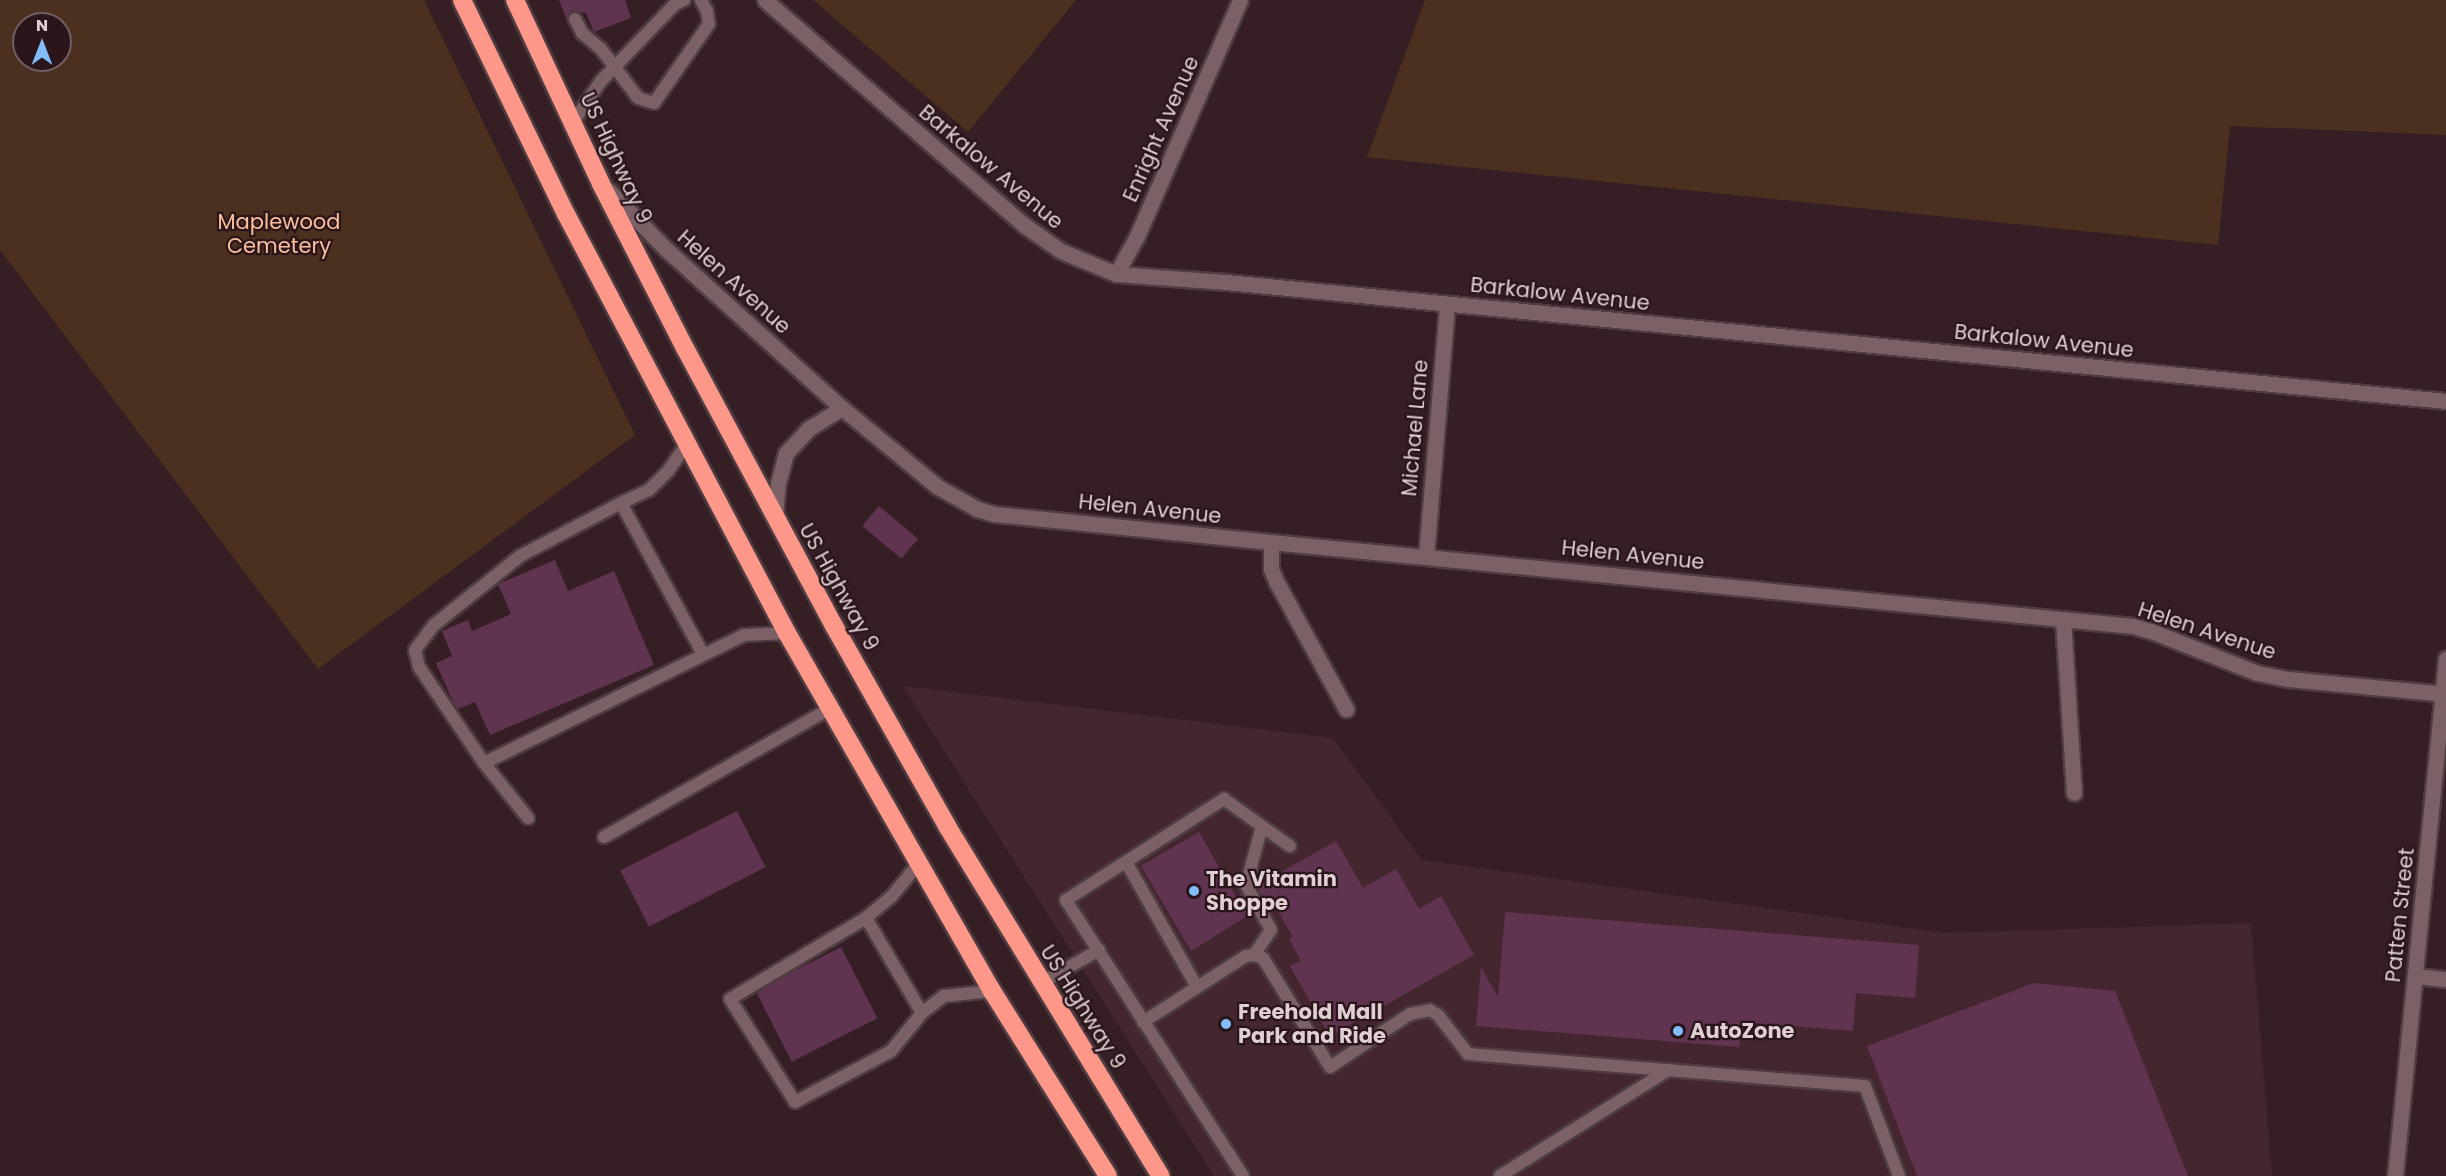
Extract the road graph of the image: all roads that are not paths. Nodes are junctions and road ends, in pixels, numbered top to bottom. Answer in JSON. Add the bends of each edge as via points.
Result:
{"nodes":[{"id":1,"x":515,"y":0,"type":"edge"},
{"id":2,"x":684,"y":0,"type":"edge"},
{"id":3,"x":701,"y":0,"type":"edge"},
{"id":4,"x":765,"y":0,"type":"edge"},
{"id":5,"x":1240,"y":0,"type":"edge"},
{"id":6,"x":462,"y":2,"type":"edge"},
{"id":7,"x":575,"y":19,"type":"dead end"},
{"id":8,"x":614,"y":68,"type":"junction"},
{"id":9,"x":574,"y":121,"type":"junction"},
{"id":10,"x":601,"y":184,"type":"junction"},
{"id":11,"x":1116,"y":274,"type":"junction"},
{"id":12,"x":1447,"y":304,"type":"junction"},
{"id":13,"x":2446,"y":401,"type":"edge"},
{"id":14,"x":842,"y":408,"type":"junction"},
{"id":15,"x":686,"y":445,"type":"junction"},
{"id":16,"x":621,"y":503,"type":"junction"},
{"id":17,"x":775,"y":516,"type":"junction"},
{"id":18,"x":1271,"y":542,"type":"junction"},
{"id":19,"x":1426,"y":556,"type":"junction"},
{"id":20,"x":2063,"y":619,"type":"junction"},
{"id":21,"x":787,"y":633,"type":"junction"},
{"id":22,"x":703,"y":654,"type":"junction"},
{"id":23,"x":2446,"y":659,"type":"edge"},
{"id":24,"x":2445,"y":693,"type":"edge"},
{"id":25,"x":829,"y":708,"type":"junction"},
{"id":26,"x":1346,"y":709,"type":"dead end"},
{"id":27,"x":484,"y":763,"type":"junction"},
{"id":28,"x":2074,"y":793,"type":"dead end"},
{"id":29,"x":528,"y":818,"type":"dead end"},
{"id":30,"x":1262,"y":826,"type":"junction"},
{"id":31,"x":604,"y":837,"type":"dead end"},
{"id":32,"x":1290,"y":846,"type":"dead end"},
{"id":33,"x":1126,"y":862,"type":"junction"},
{"id":34,"x":919,"y":863,"type":"junction"},
{"id":35,"x":866,"y":918,"type":"junction"},
{"id":36,"x":1099,"y":950,"type":"junction"},
{"id":37,"x":1254,"y":955,"type":"junction"},
{"id":38,"x":2415,"y":976,"type":"junction"},
{"id":39,"x":2446,"y":979,"type":"edge"},
{"id":40,"x":1041,"y":983,"type":"junction"},
{"id":41,"x":1197,"y":987,"type":"junction"},
{"id":42,"x":992,"y":991,"type":"junction"},
{"id":43,"x":922,"y":1013,"type":"junction"},
{"id":44,"x":1143,"y":1022,"type":"junction"},
{"id":45,"x":1668,"y":1070,"type":"junction"},
{"id":46,"x":1108,"y":1176,"type":"edge"},
{"id":47,"x":1161,"y":1176,"type":"edge"},
{"id":48,"x":1243,"y":1176,"type":"edge"},
{"id":49,"x":1500,"y":1176,"type":"edge"},
{"id":50,"x":1899,"y":1176,"type":"edge"},
{"id":51,"x":2395,"y":1176,"type":"edge"}],
"edges":[{"from":1,"to":9,"type":"highway","name":"US Highway 9"},
{"from":2,"to":8,"type":"lane","via":[[675,4]]},
{"from":3,"to":8,"type":"lane","via":[[709,24],[654,103],[638,98]]},
{"from":4,"to":11,"type":"street","name":"Barkalow Avenue","via":[[1024,225],[1061,251]]},
{"from":5,"to":11,"type":"street","name":"Enright Avenue","via":[[1137,236]]},
{"from":6,"to":15,"type":"highway"},
{"from":7,"to":8,"type":"lane","via":[[582,33],[602,49]]},
{"from":8,"to":9,"type":"lane"},
{"from":9,"to":10,"type":"highway","name":"US Highway 9"},
{"from":10,"to":14,"type":"street","name":"Helen Avenue","via":[[668,251]]},
{"from":10,"to":17,"type":"highway","name":"US Highway 9"},
{"from":11,"to":12,"type":"street","name":"Barkalow Avenue"},
{"from":12,"to":13,"type":"street","name":"Barkalow Avenue"},
{"from":12,"to":19,"type":"street","name":"Michael Lane"},
{"from":14,"to":17,"type":"street","via":[[808,429],[786,453]]},
{"from":14,"to":18,"type":"street","name":"Helen Avenue","via":[[938,487],[976,509]]},
{"from":15,"to":16,"type":"lane","via":[[649,490]]},
{"from":15,"to":21,"type":"highway"},
{"from":16,"to":22,"type":"lane"},
{"from":16,"to":27,"type":"lane","via":[[520,556],[434,625],[418,644],[416,657],[423,674]]},
{"from":17,"to":40,"type":"highway","name":"US Highway 9","via":[[947,826]]},
{"from":18,"to":19,"type":"street","name":"Helen Avenue"},
{"from":18,"to":26,"type":"street","via":[[1271,569],[1277,584]]},
{"from":19,"to":20,"type":"street","name":"Helen Avenue"},
{"from":20,"to":24,"type":"street","name":"Helen Avenue","via":[[2151,631],[2257,673]]},
{"from":20,"to":28,"type":"street"},
{"from":21,"to":22,"type":"lane","via":[[744,635]]},
{"from":21,"to":25,"type":"highway"},
{"from":22,"to":27,"type":"lane"},
{"from":23,"to":24,"type":"street","name":"Patten Street"},
{"from":24,"to":38,"type":"street","name":"Patten Street"},
{"from":25,"to":31,"type":"lane"},
{"from":25,"to":34,"type":"highway"},
{"from":27,"to":29,"type":"lane"},
{"from":30,"to":32,"type":"lane"},
{"from":30,"to":33,"type":"lane","via":[[1224,799]]},
{"from":30,"to":37,"type":"lane","via":[[1246,885],[1271,930]]},
{"from":33,"to":36,"type":"lane","via":[[1066,900]]},
{"from":33,"to":41,"type":"lane"},
{"from":34,"to":35,"type":"lane","via":[[892,896]]},
{"from":34,"to":42,"type":"highway"},
{"from":35,"to":43,"type":"lane"},
{"from":35,"to":43,"type":"lane","via":[[730,999],[795,1102],[891,1051]]},
{"from":36,"to":40,"type":"lane"},
{"from":36,"to":44,"type":"lane"},
{"from":37,"to":41,"type":"lane","via":[[1246,956]]},
{"from":37,"to":45,"type":"lane","via":[[1263,958],[1330,1066],[1410,1014],[1430,1010],[1468,1054]]},
{"from":38,"to":39,"type":"street"},
{"from":38,"to":51,"type":"street","name":"Patten Street"},
{"from":40,"to":47,"type":"highway","name":"US Highway 9"},
{"from":41,"to":44,"type":"lane"},
{"from":42,"to":43,"type":"lane","via":[[944,996]]},
{"from":42,"to":46,"type":"highway"},
{"from":44,"to":48,"type":"lane"},
{"from":45,"to":49,"type":"lane"},
{"from":45,"to":50,"type":"lane","via":[[1865,1086]]}]}
